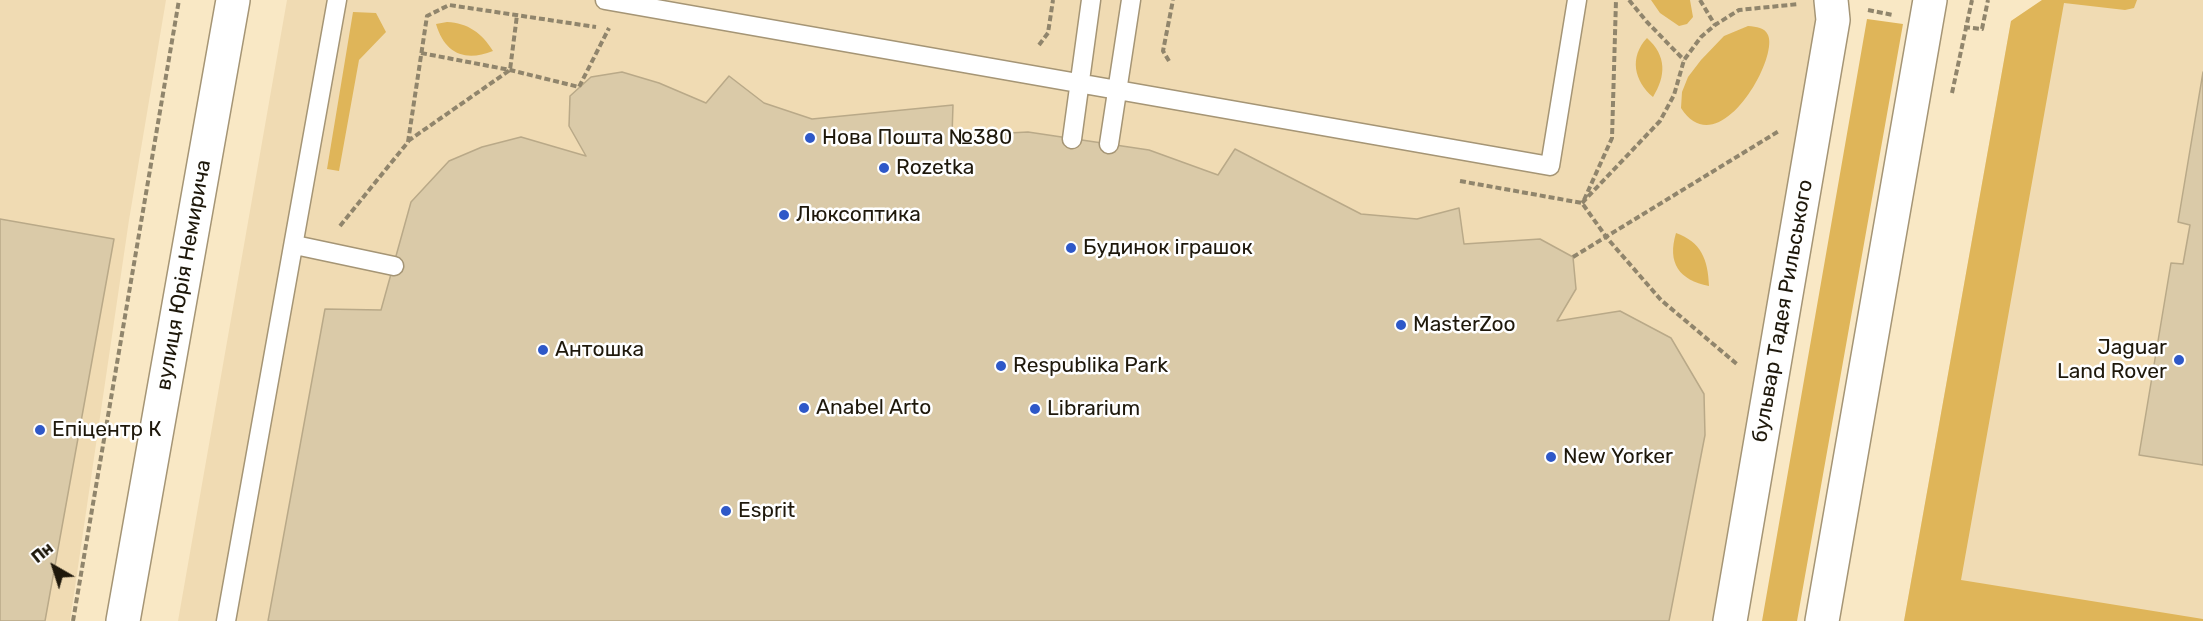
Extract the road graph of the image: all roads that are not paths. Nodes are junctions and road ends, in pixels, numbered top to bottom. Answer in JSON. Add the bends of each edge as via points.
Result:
{"nodes":[{"id":1,"x":233,"y":0,"type":"edge"},
{"id":2,"x":337,"y":0,"type":"edge"},
{"id":3,"x":605,"y":0,"type":"edge"},
{"id":4,"x":1091,"y":0,"type":"edge"},
{"id":5,"x":1131,"y":0,"type":"edge"},
{"id":6,"x":1577,"y":0,"type":"edge"},
{"id":7,"x":1819,"y":2,"type":"edge"},
{"id":8,"x":1928,"y":16,"type":"edge"},
{"id":9,"x":1080,"y":84,"type":"junction"},
{"id":10,"x":1117,"y":90,"type":"junction"},
{"id":11,"x":1072,"y":138,"type":"dead end"},
{"id":12,"x":1109,"y":144,"type":"dead end"},
{"id":13,"x":295,"y":245,"type":"junction"},
{"id":14,"x":394,"y":266,"type":"dead end"},
{"id":15,"x":123,"y":621,"type":"edge"},
{"id":16,"x":226,"y":621,"type":"edge"},
{"id":17,"x":1730,"y":621,"type":"edge"},
{"id":18,"x":1822,"y":621,"type":"edge"}],
"edges":[{"from":1,"to":15,"type":"street","name":"вулиця Юрія Немирича"},
{"from":2,"to":13,"type":"lane"},
{"from":3,"to":9,"type":"lane"},
{"from":4,"to":9,"type":"lane"},
{"from":5,"to":10,"type":"lane"},
{"from":6,"to":10,"type":"lane","via":[[1550,166]]},
{"from":7,"to":17,"type":"street","name":"бульвар Тадея Рильського","via":[[1833,20]]},
{"from":8,"to":18,"type":"street"},
{"from":9,"to":10,"type":"lane"},
{"from":9,"to":11,"type":"lane"},
{"from":10,"to":12,"type":"lane"},
{"from":13,"to":14,"type":"lane"},
{"from":13,"to":16,"type":"lane"}]}
